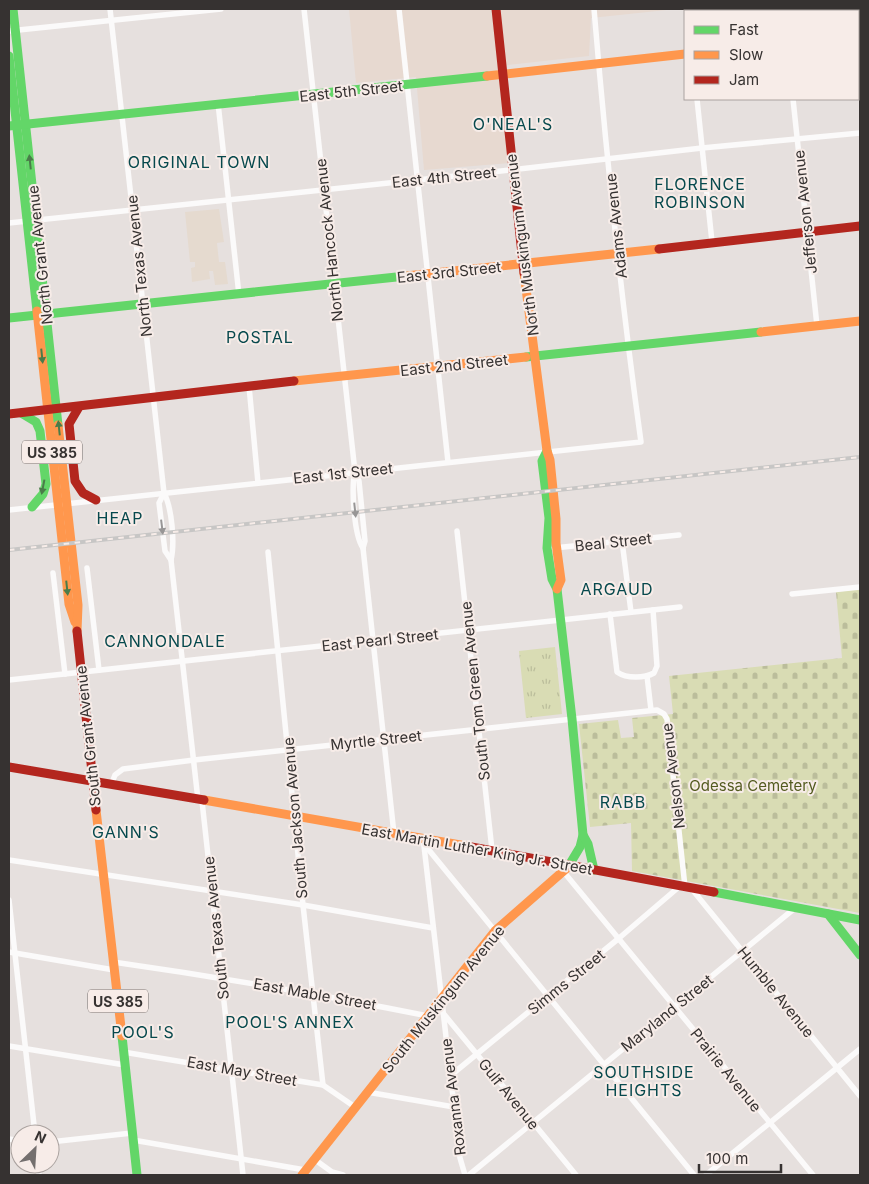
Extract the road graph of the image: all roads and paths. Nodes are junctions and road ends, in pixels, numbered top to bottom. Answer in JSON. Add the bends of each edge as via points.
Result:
{"nodes":[{"id":1,"x":13,"y":9,"type":"edge"},
{"id":2,"x":110,"y":9,"type":"edge"},
{"id":3,"x":221,"y":9,"type":"edge"},
{"id":4,"x":304,"y":9,"type":"edge"},
{"id":5,"x":399,"y":9,"type":"edge"},
{"id":6,"x":496,"y":9,"type":"edge"},
{"id":7,"x":594,"y":9,"type":"edge"},
{"id":8,"x":208,"y":10,"type":"edge"},
{"id":9,"x":112,"y":21,"type":"junction"},
{"id":10,"x":12,"y":31,"type":"edge"},
{"id":11,"x":684,"y":54,"type":"edge"},
{"id":12,"x":9,"y":56,"type":"edge"},
{"id":13,"x":599,"y":64,"type":"junction"},
{"id":14,"x":503,"y":74,"type":"junction"},
{"id":15,"x":408,"y":85,"type":"junction"},
{"id":16,"x":313,"y":94,"type":"junction"},
{"id":17,"x":697,"y":100,"type":"edge"},
{"id":18,"x":793,"y":100,"type":"edge"},
{"id":19,"x":218,"y":103,"type":"junction"},
{"id":20,"x":121,"y":114,"type":"junction"},
{"id":21,"x":17,"y":125,"type":"edge"},
{"id":22,"x":860,"y":133,"type":"edge"},
{"id":23,"x":798,"y":139,"type":"junction"},
{"id":24,"x":702,"y":148,"type":"junction"},
{"id":25,"x":608,"y":158,"type":"junction"},
{"id":26,"x":513,"y":170,"type":"junction"},
{"id":27,"x":418,"y":180,"type":"junction"},
{"id":28,"x":324,"y":190,"type":"junction"},
{"id":29,"x":229,"y":200,"type":"junction"},
{"id":30,"x":133,"y":210,"type":"junction"},
{"id":31,"x":32,"y":221,"type":"junction"},
{"id":32,"x":9,"y":223,"type":"edge"},
{"id":33,"x":860,"y":226,"type":"edge"},
{"id":34,"x":808,"y":231,"type":"junction"},
{"id":35,"x":712,"y":242,"type":"junction"},
{"id":36,"x":618,"y":254,"type":"junction"},
{"id":37,"x":524,"y":264,"type":"junction"},
{"id":38,"x":428,"y":274,"type":"junction"},
{"id":39,"x":334,"y":285,"type":"junction"},
{"id":40,"x":239,"y":295,"type":"junction"},
{"id":41,"x":143,"y":305,"type":"junction"},
{"id":42,"x":42,"y":314,"type":"junction"},
{"id":43,"x":9,"y":318,"type":"edge"},
{"id":44,"x":860,"y":321,"type":"edge"},
{"id":45,"x":818,"y":326,"type":"junction"},
{"id":46,"x":628,"y":346,"type":"junction"},
{"id":47,"x":536,"y":356,"type":"junction"},
{"id":48,"x":439,"y":367,"type":"junction"},
{"id":49,"x":344,"y":377,"type":"junction"},
{"id":50,"x":248,"y":386,"type":"junction"},
{"id":51,"x":154,"y":398,"type":"junction"},
{"id":52,"x":79,"y":407,"type":"junction"},
{"id":53,"x":52,"y":409,"type":"junction"},
{"id":54,"x":21,"y":413,"type":"junction"},
{"id":55,"x":9,"y":414,"type":"edge"},
{"id":56,"x":640,"y":442,"type":"joint"},
{"id":57,"x":547,"y":451,"type":"junction"},
{"id":58,"x":448,"y":462,"type":"junction"},
{"id":59,"x":355,"y":472,"type":"junction"},
{"id":60,"x":258,"y":483,"type":"junction"},
{"id":61,"x":549,"y":491,"type":"joint"},
{"id":62,"x":164,"y":493,"type":"junction"},
{"id":63,"x":96,"y":500,"type":"junction"},
{"id":64,"x":62,"y":502,"type":"joint"},
{"id":65,"x":32,"y":507,"type":"junction"},
{"id":66,"x":9,"y":510,"type":"edge"},
{"id":67,"x":458,"y":531,"type":"dead end"},
{"id":68,"x":679,"y":535,"type":"dead end"},
{"id":69,"x":622,"y":541,"type":"junction"},
{"id":70,"x":552,"y":548,"type":"junction"},
{"id":71,"x":268,"y":552,"type":"dead end"},
{"id":72,"x":87,"y":568,"type":"dead end"},
{"id":73,"x":53,"y":573,"type":"dead end"},
{"id":74,"x":860,"y":587,"type":"edge"},
{"id":75,"x":792,"y":594,"type":"dead end"},
{"id":76,"x":680,"y":607,"type":"dead end"},
{"id":77,"x":653,"y":610,"type":"junction"},
{"id":78,"x":631,"y":612,"type":"junction"},
{"id":79,"x":610,"y":614,"type":"junction"},
{"id":80,"x":561,"y":620,"type":"junction"},
{"id":81,"x":468,"y":630,"type":"junction"},
{"id":82,"x":373,"y":640,"type":"junction"},
{"id":83,"x":278,"y":651,"type":"junction"},
{"id":84,"x":183,"y":661,"type":"junction"},
{"id":85,"x":99,"y":670,"type":"junction"},
{"id":86,"x":81,"y":672,"type":"junction"},
{"id":87,"x":65,"y":674,"type":"junction"},
{"id":88,"x":647,"y":676,"type":"junction"},
{"id":89,"x":9,"y":680,"type":"edge"},
{"id":90,"x":651,"y":710,"type":"junction"},
{"id":91,"x":572,"y":719,"type":"junction"},
{"id":92,"x":479,"y":729,"type":"junction"},
{"id":93,"x":384,"y":739,"type":"junction"},
{"id":94,"x":288,"y":750,"type":"junction"},
{"id":95,"x":194,"y":760,"type":"junction"},
{"id":96,"x":9,"y":767,"type":"edge"},
{"id":97,"x":93,"y":782,"type":"junction"},
{"id":98,"x":111,"y":785,"type":"junction"},
{"id":99,"x":200,"y":800,"type":"junction"},
{"id":100,"x":295,"y":817,"type":"junction"},
{"id":101,"x":394,"y":834,"type":"junction"},
{"id":102,"x":583,"y":835,"type":"junction"},
{"id":103,"x":424,"y":841,"type":"junction"},
{"id":104,"x":492,"y":850,"type":"junction"},
{"id":105,"x":9,"y":860,"type":"edge"},
{"id":106,"x":566,"y":868,"type":"junction"},
{"id":107,"x":594,"y":870,"type":"junction"},
{"id":108,"x":104,"y":875,"type":"junction"},
{"id":109,"x":685,"y":887,"type":"junction"},
{"id":110,"x":212,"y":890,"type":"junction"},
{"id":111,"x":9,"y":900,"type":"edge"},
{"id":112,"x":303,"y":905,"type":"junction"},
{"id":113,"x":794,"y":908,"type":"junction"},
{"id":114,"x":828,"y":914,"type":"junction"},
{"id":115,"x":860,"y":920,"type":"edge"},
{"id":116,"x":433,"y":928,"type":"junction"},
{"id":117,"x":495,"y":931,"type":"junction"},
{"id":118,"x":618,"y":939,"type":"junction"},
{"id":119,"x":742,"y":951,"type":"junction"},
{"id":120,"x":12,"y":953,"type":"edge"},
{"id":121,"x":860,"y":955,"type":"edge"},
{"id":122,"x":114,"y":966,"type":"junction"},
{"id":123,"x":221,"y":977,"type":"junction"},
{"id":124,"x":314,"y":993,"type":"junction"},
{"id":125,"x":548,"y":996,"type":"junction"},
{"id":126,"x":441,"y":998,"type":"junction"},
{"id":127,"x":674,"y":1007,"type":"junction"},
{"id":128,"x":443,"y":1013,"type":"junction"},
{"id":129,"x":428,"y":1016,"type":"junction"},
{"id":130,"x":9,"y":1046,"type":"edge"},
{"id":131,"x":25,"y":1048,"type":"junction"},
{"id":132,"x":860,"y":1049,"type":"edge"},
{"id":133,"x":123,"y":1052,"type":"junction"},
{"id":134,"x":476,"y":1054,"type":"junction"},
{"id":135,"x":604,"y":1064,"type":"junction"},
{"id":136,"x":125,"y":1066,"type":"junction"},
{"id":137,"x":838,"y":1068,"type":"junction"},
{"id":138,"x":230,"y":1069,"type":"junction"},
{"id":139,"x":450,"y":1076,"type":"junction"},
{"id":140,"x":323,"y":1084,"type":"junction"},
{"id":141,"x":367,"y":1092,"type":"junction"},
{"id":142,"x":860,"y":1096,"type":"edge"},
{"id":143,"x":355,"y":1107,"type":"junction"},
{"id":144,"x":454,"y":1107,"type":"junction"},
{"id":145,"x":533,"y":1123,"type":"junction"},
{"id":146,"x":770,"y":1123,"type":"junction"},
{"id":147,"x":34,"y":1124,"type":"edge"},
{"id":148,"x":132,"y":1137,"type":"junction"},
{"id":149,"x":60,"y":1141,"type":"edge"},
{"id":150,"x":240,"y":1159,"type":"junction"},
{"id":151,"x":314,"y":1159,"type":"junction"},
{"id":152,"x":304,"y":1173,"type":"edge"},
{"id":153,"x":332,"y":1173,"type":"edge"},
{"id":154,"x":137,"y":1175,"type":"edge"},
{"id":155,"x":243,"y":1175,"type":"edge"},
{"id":156,"x":342,"y":1175,"type":"edge"},
{"id":157,"x":467,"y":1175,"type":"edge"},
{"id":158,"x":576,"y":1175,"type":"edge"},
{"id":159,"x":694,"y":1175,"type":"edge"},
{"id":160,"x":706,"y":1175,"type":"edge"},
{"id":161,"x":813,"y":1175,"type":"edge"}],
"edges":[{"from":1,"to":10,"type":"street","name":"North Grant Avenue","number":"US 385"},
{"from":2,"to":9,"type":"street","name":"North Texas Avenue"},
{"from":3,"to":8,"type":"street"},
{"from":4,"to":16,"type":"street","name":"North Hancock Avenue"},
{"from":5,"to":15,"type":"street"},
{"from":6,"to":14,"type":"street","name":"North Muskingum Avenue"},
{"from":7,"to":13,"type":"street","name":"Adams Avenue"},
{"from":8,"to":9,"type":"street"},
{"from":9,"to":10,"type":"street"},
{"from":9,"to":20,"type":"street","name":"North Texas Avenue"},
{"from":10,"to":21,"type":"street","name":"North Grant Avenue","number":"US 385"},
{"from":11,"to":13,"type":"street","name":"East 5th Street"},
{"from":12,"to":21,"type":"street","name":"North Grant Avenue","number":"US 385"},
{"from":13,"to":14,"type":"street","name":"East 5th Street"},
{"from":13,"to":25,"type":"street","name":"Adams Avenue"},
{"from":14,"to":15,"type":"street","name":"East 5th Street"},
{"from":14,"to":26,"type":"street","name":"North Muskingum Avenue"},
{"from":15,"to":16,"type":"street","name":"East 5th Street"},
{"from":15,"to":27,"type":"street"},
{"from":16,"to":19,"type":"street","name":"East 5th Street"},
{"from":16,"to":28,"type":"street","name":"North Hancock Avenue"},
{"from":17,"to":24,"type":"street"},
{"from":18,"to":23,"type":"street","name":"Jefferson Avenue"},
{"from":19,"to":20,"type":"street","name":"East 5th Street"},
{"from":19,"to":29,"type":"street"},
{"from":20,"to":21,"type":"street","name":"East 5th Street"},
{"from":20,"to":30,"type":"street","name":"North Texas Avenue"},
{"from":21,"to":31,"type":"street","name":"North Grant Avenue","number":"US 385"},
{"from":22,"to":23,"type":"street","name":"East 4th Street"},
{"from":23,"to":24,"type":"street","name":"East 4th Street"},
{"from":23,"to":34,"type":"street","name":"Jefferson Avenue"},
{"from":24,"to":25,"type":"street","name":"East 4th Street"},
{"from":24,"to":35,"type":"street"},
{"from":25,"to":26,"type":"street","name":"East 4th Street"},
{"from":25,"to":36,"type":"street","name":"Adams Avenue"},
{"from":26,"to":27,"type":"street","name":"East 4th Street"},
{"from":26,"to":37,"type":"street","name":"North Muskingum Avenue"},
{"from":27,"to":28,"type":"street","name":"East 4th Street"},
{"from":27,"to":38,"type":"street"},
{"from":28,"to":29,"type":"street","name":"East 4th Street"},
{"from":28,"to":39,"type":"street","name":"North Hancock Avenue"},
{"from":29,"to":30,"type":"street","name":"East 4th Street"},
{"from":29,"to":40,"type":"street"},
{"from":30,"to":31,"type":"street","name":"East 4th Street"},
{"from":30,"to":41,"type":"street","name":"North Texas Avenue"},
{"from":31,"to":32,"type":"street","name":"East 4th Street"},
{"from":31,"to":42,"type":"street","name":"North Grant Avenue","number":"US 385"},
{"from":33,"to":34,"type":"street","name":"East 3rd Street"},
{"from":34,"to":35,"type":"street","name":"East 3rd Street"},
{"from":34,"to":45,"type":"street","name":"Jefferson Avenue"},
{"from":35,"to":36,"type":"street","name":"East 3rd Street"},
{"from":36,"to":37,"type":"street","name":"East 3rd Street"},
{"from":36,"to":46,"type":"street","name":"Adams Avenue"},
{"from":37,"to":38,"type":"street","name":"East 3rd Street"},
{"from":37,"to":47,"type":"street","name":"North Muskingum Avenue"},
{"from":38,"to":39,"type":"street","name":"East 3rd Street"},
{"from":38,"to":48,"type":"street"},
{"from":39,"to":40,"type":"street","name":"East 3rd Street"},
{"from":39,"to":49,"type":"street","name":"North Hancock Avenue"},
{"from":40,"to":41,"type":"street","name":"East 3rd Street"},
{"from":41,"to":42,"type":"street","name":"East 3rd Street"},
{"from":41,"to":51,"type":"street","name":"North Texas Avenue"},
{"from":42,"to":43,"type":"street","name":"East 3rd Street"},
{"from":42,"to":53,"type":"street","name":"North Grant Avenue","number":"US 385"},
{"from":44,"to":45,"type":"street","name":"East 2nd Street"},
{"from":45,"to":46,"type":"street","name":"East 2nd Street"},
{"from":46,"to":47,"type":"street","name":"East 2nd Street"},
{"from":46,"to":56,"type":"street","name":"Adams Avenue"},
{"from":47,"to":48,"type":"street","name":"East 2nd Street"},
{"from":47,"to":57,"type":"street","name":"North Muskingum Avenue"},
{"from":48,"to":49,"type":"street","name":"East 2nd Street"},
{"from":48,"to":58,"type":"street"},
{"from":49,"to":50,"type":"street","name":"East 2nd Street"},
{"from":49,"to":59,"type":"street","name":"North Hancock Avenue"},
{"from":50,"to":51,"type":"street","name":"East 2nd Street"},
{"from":50,"to":60,"type":"street"},
{"from":51,"to":52,"type":"street","name":"East 2nd Street"},
{"from":51,"to":62,"type":"street","name":"North Texas Avenue"},
{"from":52,"to":53,"type":"street","name":"East 2nd Street"},
{"from":52,"to":63,"type":"street","via":[[69,424],[75,477],[80,490]]},
{"from":53,"to":54,"type":"street","name":"East 2nd Street"},
{"from":53,"to":64,"type":"street","name":"North Grant Avenue","number":"US 385"},
{"from":54,"to":55,"type":"street","name":"East 2nd Street"},
{"from":54,"to":65,"type":"street","one_way":true,"via":[[34,420],[40,431],[46,487]]},
{"from":56,"to":57,"type":"street","name":"East 1st Street"},
{"from":57,"to":58,"type":"street","name":"East 1st Street"},
{"from":57,"to":61,"type":"street","name":"North Muskingum Avenue","via":[[550,460]]},
{"from":58,"to":59,"type":"street","name":"East 1st Street"},
{"from":59,"to":60,"type":"street","name":"East 1st Street"},
{"from":59,"to":82,"type":"street","name":"North Hancock Avenue","via":[[352,482],[355,513],[359,542],[363,548]]},
{"from":60,"to":62,"type":"street","name":"East 1st Street"},
{"from":61,"to":70,"type":"street","name":"South Muskingum Avenue","via":[[556,519]]},
{"from":62,"to":63,"type":"street","name":"East 1st Street"},
{"from":62,"to":84,"type":"street","name":"South Texas Avenue","via":[[159,503],[165,551],[171,560]]},
{"from":63,"to":65,"type":"street","name":"East 1st Street"},
{"from":64,"to":86,"type":"street","name":"South Grant Avenue","number":"US 385","via":[[69,604],[76,625]]},
{"from":65,"to":66,"type":"street","name":"East 1st Street"},
{"from":67,"to":81,"type":"street","name":"South Tom Green Avenue"},
{"from":68,"to":69,"type":"street","name":"Beal Street"},
{"from":69,"to":70,"type":"street","name":"Beal Street"},
{"from":69,"to":78,"type":"street"},
{"from":70,"to":80,"type":"street","name":"South Muskingum Avenue","via":[[552,579],[557,589]]},
{"from":71,"to":83,"type":"street","name":"South Jackson Avenue"},
{"from":72,"to":85,"type":"street"},
{"from":73,"to":87,"type":"street"},
{"from":74,"to":75,"type":"street"},
{"from":76,"to":77,"type":"street","name":"East Pearl Street"},
{"from":77,"to":78,"type":"street","name":"East Pearl Street"},
{"from":77,"to":88,"type":"street","via":[[657,666],[654,673]]},
{"from":78,"to":79,"type":"street","name":"East Pearl Street"},
{"from":79,"to":80,"type":"street","name":"East Pearl Street"},
{"from":79,"to":88,"type":"street","via":[[618,672],[623,676]]},
{"from":80,"to":81,"type":"street","name":"East Pearl Street"},
{"from":80,"to":91,"type":"street","name":"South Muskingum Avenue"},
{"from":81,"to":82,"type":"street","name":"East Pearl Street"},
{"from":81,"to":92,"type":"street","name":"South Tom Green Avenue"},
{"from":82,"to":83,"type":"street","name":"East Pearl Street"},
{"from":82,"to":93,"type":"street","name":"North Hancock Avenue"},
{"from":83,"to":84,"type":"street","name":"East Pearl Street"},
{"from":83,"to":94,"type":"street","name":"South Jackson Avenue"},
{"from":84,"to":85,"type":"street","name":"East Pearl Street"},
{"from":84,"to":95,"type":"street","name":"South Texas Avenue"},
{"from":85,"to":86,"type":"street","name":"East Pearl Street"},
{"from":86,"to":87,"type":"street","name":"East Pearl Street"},
{"from":86,"to":97,"type":"street","name":"South Grant Avenue","number":"US 385"},
{"from":87,"to":89,"type":"street","name":"East Pearl Street"},
{"from":88,"to":90,"type":"street","name":"Nelson Avenue"},
{"from":90,"to":91,"type":"street","name":"Myrtle Street"},
{"from":90,"to":109,"type":"street","name":"Nelson Avenue","via":[[661,711],[667,719]]},
{"from":91,"to":92,"type":"street","name":"Myrtle Street"},
{"from":91,"to":102,"type":"street","name":"South Muskingum Avenue"},
{"from":92,"to":93,"type":"street","name":"Myrtle Street"},
{"from":92,"to":104,"type":"street","name":"South Tom Green Avenue"},
{"from":93,"to":94,"type":"street","name":"Myrtle Street"},
{"from":93,"to":101,"type":"street","name":"North Hancock Avenue"},
{"from":94,"to":95,"type":"street","name":"Myrtle Street"},
{"from":94,"to":100,"type":"street","name":"South Jackson Avenue"},
{"from":95,"to":98,"type":"street","name":"Myrtle Street","via":[[123,769],[115,774]]},
{"from":95,"to":99,"type":"street","name":"South Texas Avenue"},
{"from":96,"to":97,"type":"street","name":"East Martin Luther King Jr. Street"},
{"from":97,"to":98,"type":"street","name":"East Martin Luther King Jr. Street"},
{"from":97,"to":108,"type":"street","name":"South Grant Avenue","number":"US 385"},
{"from":98,"to":99,"type":"street","name":"East Martin Luther King Jr. Street"},
{"from":99,"to":100,"type":"street","name":"East Martin Luther King Jr. Street"},
{"from":99,"to":110,"type":"street","name":"South Texas Avenue"},
{"from":100,"to":101,"type":"street","name":"East Martin Luther King Jr. Street"},
{"from":100,"to":112,"type":"street","name":"South Jackson Avenue"},
{"from":101,"to":103,"type":"street","name":"East Martin Luther King Jr. Street"},
{"from":102,"to":106,"type":"street","name":"South Muskingum Avenue","via":[[580,847]]},
{"from":102,"to":107,"type":"street"},
{"from":103,"to":104,"type":"street","name":"East Martin Luther King Jr. Street"},
{"from":103,"to":116,"type":"street","name":"Roxanna Avenue"},
{"from":103,"to":117,"type":"street"},
{"from":104,"to":106,"type":"street","name":"East Martin Luther King Jr. Street"},
{"from":105,"to":108,"type":"street"},
{"from":106,"to":107,"type":"street","name":"East Martin Luther King Jr. Street"},
{"from":106,"to":117,"type":"street","name":"South Muskingum Avenue"},
{"from":106,"to":118,"type":"street","name":"Prairie Avenue"},
{"from":107,"to":109,"type":"street","name":"East Martin Luther King Jr. Street"},
{"from":108,"to":110,"type":"street"},
{"from":108,"to":122,"type":"street","name":"South Grant Avenue","number":"US 385"},
{"from":109,"to":113,"type":"street","name":"East Martin Luther King Jr. Street"},
{"from":109,"to":118,"type":"street","name":"Simms Street"},
{"from":109,"to":119,"type":"street","name":"Humble Avenue"},
{"from":110,"to":112,"type":"street"},
{"from":110,"to":123,"type":"street","name":"South Texas Avenue"},
{"from":111,"to":120,"type":"street"},
{"from":112,"to":116,"type":"street"},
{"from":112,"to":124,"type":"street","name":"South Jackson Avenue"},
{"from":113,"to":114,"type":"street","name":"East Martin Luther King Jr. Street"},
{"from":113,"to":119,"type":"street","name":"Maryland Street"},
{"from":114,"to":115,"type":"street","name":"East Martin Luther King Jr. Street"},
{"from":114,"to":121,"type":"street"},
{"from":116,"to":126,"type":"street","name":"Roxanna Avenue"},
{"from":117,"to":125,"type":"street"},
{"from":117,"to":126,"type":"street","name":"South Muskingum Avenue"},
{"from":118,"to":125,"type":"street","name":"Simms Street"},
{"from":118,"to":127,"type":"street","name":"Prairie Avenue"},
{"from":119,"to":127,"type":"street","name":"Maryland Street"},
{"from":119,"to":137,"type":"street","name":"Humble Avenue"},
{"from":120,"to":122,"type":"street","name":"East Mable Street"},
{"from":120,"to":131,"type":"street"},
{"from":122,"to":123,"type":"street","name":"East Mable Street"},
{"from":122,"to":133,"type":"street","name":"South Grant Avenue","number":"US 385"},
{"from":123,"to":124,"type":"street","name":"East Mable Street"},
{"from":123,"to":138,"type":"street","name":"South Texas Avenue"},
{"from":124,"to":129,"type":"street","name":"East Mable Street"},
{"from":124,"to":140,"type":"street","name":"South Jackson Avenue"},
{"from":125,"to":134,"type":"street","name":"Simms Street"},
{"from":125,"to":135,"type":"street"},
{"from":126,"to":128,"type":"street","name":"Roxanna Avenue"},
{"from":126,"to":129,"type":"street","name":"South Muskingum Avenue"},
{"from":127,"to":135,"type":"street","name":"Maryland Street"},
{"from":127,"to":146,"type":"street","name":"Prairie Avenue"},
{"from":128,"to":134,"type":"street","name":"Gulf Avenue"},
{"from":128,"to":139,"type":"street","name":"Roxanna Avenue"},
{"from":129,"to":141,"type":"street","name":"South Muskingum Avenue"},
{"from":130,"to":131,"type":"street"},
{"from":131,"to":136,"type":"street"},
{"from":131,"to":147,"type":"street"},
{"from":132,"to":137,"type":"street"},
{"from":133,"to":136,"type":"street","name":"South Grant Avenue","number":"US 385"},
{"from":133,"to":138,"type":"street","name":"East May Street"},
{"from":134,"to":139,"type":"street","name":"Simms Street"},
{"from":134,"to":145,"type":"street","name":"Gulf Avenue"},
{"from":135,"to":145,"type":"street","name":"Maryland Street"},
{"from":135,"to":159,"type":"street"},
{"from":136,"to":148,"type":"street","name":"South Grant Avenue","number":"US 385"},
{"from":137,"to":142,"type":"street","name":"Humble Avenue"},
{"from":137,"to":146,"type":"street"},
{"from":138,"to":140,"type":"street","name":"East May Street"},
{"from":138,"to":150,"type":"street","name":"South Texas Avenue"},
{"from":139,"to":144,"type":"street","name":"Roxanna Avenue"},
{"from":140,"to":143,"type":"street","name":"East May Street"},
{"from":141,"to":143,"type":"street","name":"South Muskingum Avenue"},
{"from":141,"to":144,"type":"street"},
{"from":143,"to":151,"type":"street","name":"South Muskingum Avenue"},
{"from":144,"to":157,"type":"street","name":"Roxanna Avenue","via":[[460,1158]]},
{"from":145,"to":157,"type":"street","name":"Maryland Street"},
{"from":145,"to":158,"type":"street","name":"Gulf Avenue"},
{"from":146,"to":160,"type":"street"},
{"from":146,"to":161,"type":"street","name":"Prairie Avenue"},
{"from":148,"to":149,"type":"street"},
{"from":148,"to":150,"type":"street"},
{"from":148,"to":154,"type":"street","name":"South Grant Avenue","number":"US 385"},
{"from":150,"to":152,"type":"street"},
{"from":150,"to":155,"type":"street","name":"South Texas Avenue"},
{"from":151,"to":152,"type":"street","name":"South Muskingum Avenue"},
{"from":151,"to":153,"type":"street"},
{"from":153,"to":156,"type":"street"}]}
